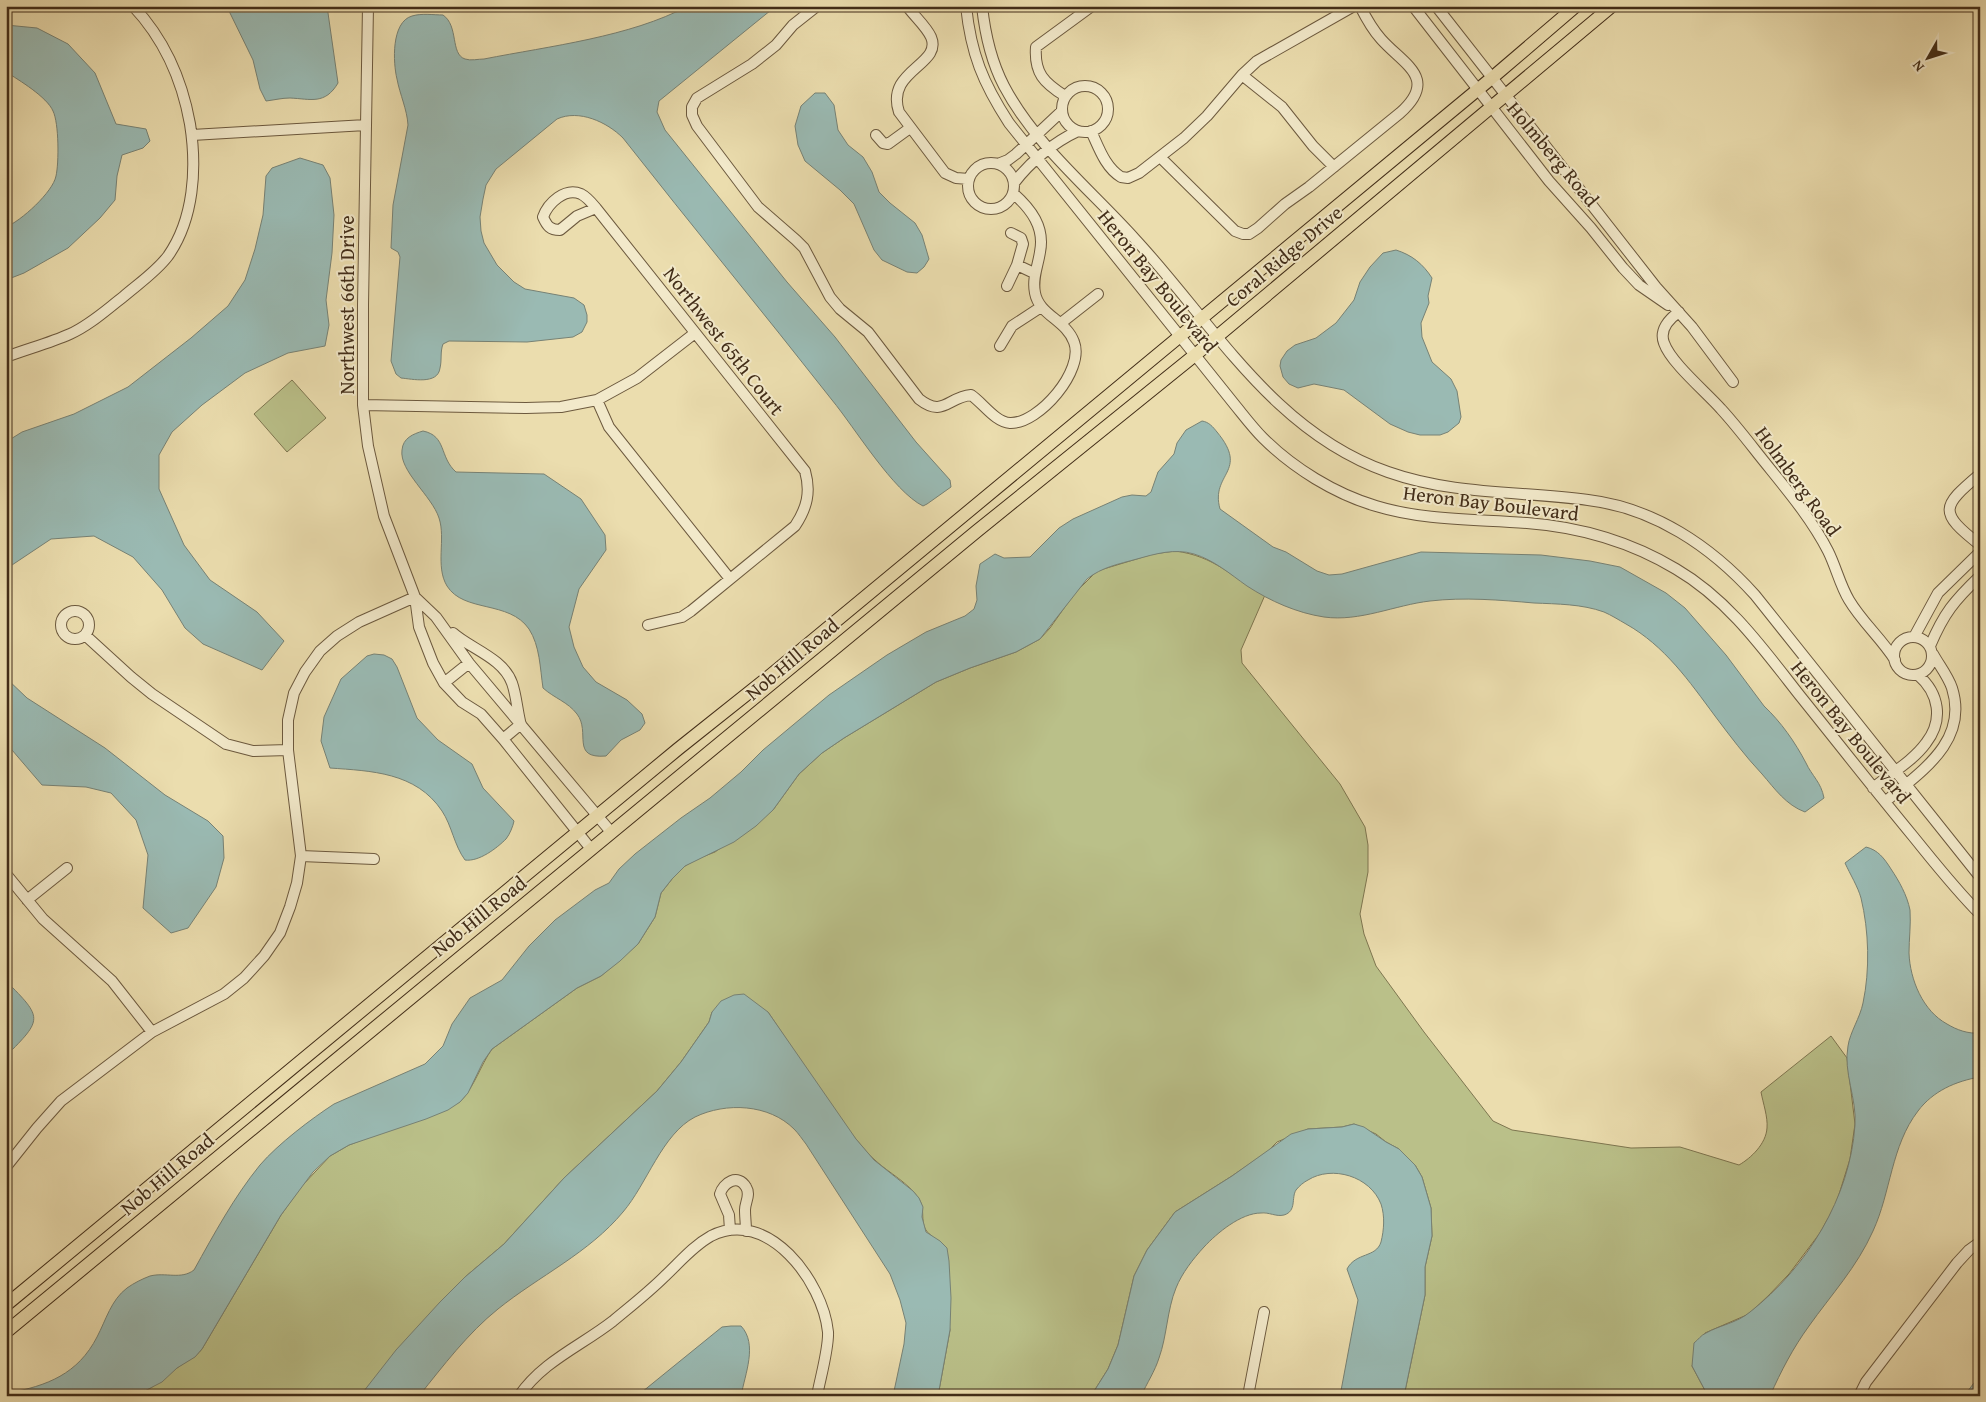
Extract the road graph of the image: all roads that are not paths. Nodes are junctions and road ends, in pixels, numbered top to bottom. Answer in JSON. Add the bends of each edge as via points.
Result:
{"nodes":[{"id":1,"x":133,"y":6,"type":"edge"},
{"id":2,"x":368,"y":6,"type":"edge"},
{"id":3,"x":817,"y":6,"type":"edge"},
{"id":4,"x":907,"y":6,"type":"edge"},
{"id":5,"x":966,"y":6,"type":"edge"},
{"id":6,"x":982,"y":6,"type":"edge"},
{"id":7,"x":1092,"y":6,"type":"edge"},
{"id":8,"x":1354,"y":6,"type":"edge"},
{"id":9,"x":1360,"y":6,"type":"edge"},
{"id":10,"x":1413,"y":6,"type":"edge"},
{"id":11,"x":1436,"y":6,"type":"edge"},
{"id":12,"x":1576,"y":6,"type":"edge"},
{"id":13,"x":1612,"y":6,"type":"edge"},
{"id":14,"x":1242,"y":76,"type":"junction"},
{"id":15,"x":1493,"y":77,"type":"junction"},
{"id":16,"x":1478,"y":89,"type":"junction"},
{"id":17,"x":1506,"y":94,"type":"junction"},
{"id":18,"x":1065,"y":96,"type":"junction"},
{"id":19,"x":1491,"y":108,"type":"junction"},
{"id":20,"x":1062,"y":111,"type":"junction"},
{"id":21,"x":366,"y":125,"type":"junction"},
{"id":22,"x":910,"y":128,"type":"junction"},
{"id":23,"x":1078,"y":131,"type":"junction"},
{"id":24,"x":1092,"y":131,"type":"junction"},
{"id":25,"x":1038,"y":134,"type":"junction"},
{"id":26,"x":192,"y":135,"type":"junction"},
{"id":27,"x":876,"y":135,"type":"dead end"},
{"id":28,"x":1026,"y":145,"type":"junction"},
{"id":29,"x":1050,"y":149,"type":"junction"},
{"id":30,"x":1160,"y":157,"type":"junction"},
{"id":31,"x":1037,"y":160,"type":"junction"},
{"id":32,"x":998,"y":164,"type":"junction"},
{"id":33,"x":1334,"y":167,"type":"junction"},
{"id":34,"x":969,"y":179,"type":"junction"},
{"id":35,"x":1014,"y":188,"type":"junction"},
{"id":36,"x":596,"y":208,"type":"junction"},
{"id":37,"x":1011,"y":234,"type":"dead end"},
{"id":38,"x":1017,"y":265,"type":"junction"},
{"id":39,"x":1034,"y":272,"type":"junction"},
{"id":40,"x":1007,"y":286,"type":"dead end"},
{"id":41,"x":1098,"y":294,"type":"dead end"},
{"id":42,"x":1041,"y":307,"type":"junction"},
{"id":43,"x":1679,"y":312,"type":"junction"},
{"id":44,"x":1200,"y":318,"type":"junction"},
{"id":45,"x":1061,"y":323,"type":"junction"},
{"id":46,"x":695,"y":333,"type":"junction"},
{"id":47,"x":1179,"y":335,"type":"junction"},
{"id":48,"x":1216,"y":337,"type":"junction"},
{"id":49,"x":1000,"y":346,"type":"dead end"},
{"id":50,"x":1194,"y":355,"type":"junction"},
{"id":51,"x":6,"y":358,"type":"edge"},
{"id":52,"x":1733,"y":382,"type":"dead end"},
{"id":53,"x":597,"y":400,"type":"junction"},
{"id":54,"x":364,"y":405,"type":"junction"},
{"id":55,"x":1980,"y":474,"type":"edge"},
{"id":56,"x":963,"y":515,"type":"joint"},
{"id":57,"x":977,"y":531,"type":"joint"},
{"id":58,"x":1980,"y":545,"type":"edge"},
{"id":59,"x":1980,"y":552,"type":"edge"},
{"id":60,"x":1980,"y":576,"type":"edge"},
{"id":61,"x":1953,"y":578,"type":"junction"},
{"id":62,"x":730,"y":579,"type":"junction"},
{"id":63,"x":1966,"y":590,"type":"junction"},
{"id":64,"x":415,"y":597,"type":"junction"},
{"id":65,"x":436,"y":616,"type":"junction"},
{"id":66,"x":648,"y":625,"type":"dead end"},
{"id":67,"x":1875,"y":632,"type":"junction"},
{"id":68,"x":85,"y":635,"type":"dead end"},
{"id":69,"x":1914,"y":636,"type":"junction"},
{"id":70,"x":1903,"y":640,"type":"junction"},
{"id":71,"x":1931,"y":650,"type":"junction"},
{"id":72,"x":1894,"y":660,"type":"junction"},
{"id":73,"x":469,"y":663,"type":"junction"},
{"id":74,"x":1918,"y":675,"type":"junction"},
{"id":75,"x":444,"y":683,"type":"junction"},
{"id":76,"x":521,"y":724,"type":"junction"},
{"id":77,"x":503,"y":739,"type":"junction"},
{"id":78,"x":288,"y":750,"type":"junction"},
{"id":79,"x":1895,"y":770,"type":"junction"},
{"id":80,"x":1906,"y":784,"type":"junction"},
{"id":81,"x":1873,"y":788,"type":"junction"},
{"id":82,"x":1885,"y":802,"type":"junction"},
{"id":83,"x":598,"y":816,"type":"junction"},
{"id":84,"x":611,"y":832,"type":"junction"},
{"id":85,"x":578,"y":833,"type":"junction"},
{"id":86,"x":592,"y":848,"type":"junction"},
{"id":87,"x":301,"y":856,"type":"junction"},
{"id":88,"x":374,"y":859,"type":"dead end"},
{"id":89,"x":67,"y":868,"type":"dead end"},
{"id":90,"x":6,"y":874,"type":"edge"},
{"id":91,"x":1980,"y":877,"type":"edge"},
{"id":92,"x":27,"y":900,"type":"junction"},
{"id":93,"x":1980,"y":914,"type":"edge"},
{"id":94,"x":152,"y":1032,"type":"junction"},
{"id":95,"x":6,"y":1168,"type":"edge"},
{"id":96,"x":1980,"y":1242,"type":"edge"},
{"id":97,"x":6,"y":1305,"type":"edge"},
{"id":98,"x":1264,"y":1312,"type":"dead end"},
{"id":99,"x":6,"y":1332,"type":"edge"},
{"id":100,"x":519,"y":1396,"type":"edge"},
{"id":101,"x":817,"y":1396,"type":"edge"},
{"id":102,"x":1248,"y":1396,"type":"edge"},
{"id":103,"x":1859,"y":1396,"type":"edge"}],
"edges":[{"from":1,"to":26,"type":"street","via":[[157,36],[172,62],[185,96]]},
{"from":2,"to":21,"type":"street","name":"Northwest 66th Drive"},
{"from":3,"to":45,"type":"street","via":[[793,25],[776,45],[697,98],[692,107],[696,126],[745,192],[768,218],[796,240],[830,297],[868,332],[919,399],[934,408],[971,395],[1000,420],[1011,423],[1037,412],[1065,385],[1076,355],[1075,343]]},
{"from":4,"to":22,"type":"street","via":[[933,44],[931,53],[896,91],[895,102]]},
{"from":5,"to":28,"type":"street","name":"Heron Bay Boulevard","via":[[977,65],[990,95]]},
{"from":6,"to":25,"type":"street","name":"Heron Bay Boulevard","via":[[984,27],[1003,85]]},
{"from":7,"to":18,"type":"street","via":[[1036,47],[1035,59],[1040,73]]},
{"from":8,"to":14,"type":"street","via":[[1257,61]]},
{"from":9,"to":33,"type":"street","via":[[1380,38],[1412,68],[1416,87],[1410,104]]},
{"from":10,"to":16,"type":"street","name":"Holmberg Road"},
{"from":11,"to":15,"type":"street","name":"Holmberg Road"},
{"from":12,"to":15,"type":"main road","name":"Coral Ridge Drive"},
{"from":13,"to":17,"type":"main road","name":"Coral Ridge Drive"},
{"from":14,"to":30,"type":"street","via":[[1207,116]]},
{"from":14,"to":33,"type":"street","via":[[1282,107]]},
{"from":15,"to":16,"type":"main road","name":"Coral Ridge Drive"},
{"from":15,"to":17,"type":"street","name":"Holmberg Road"},
{"from":16,"to":19,"type":"street","name":"Holmberg Road"},
{"from":16,"to":44,"type":"main road","name":"Coral Ridge Drive"},
{"from":17,"to":19,"type":"main road","name":"Coral Ridge Drive"},
{"from":17,"to":43,"type":"street","name":"Holmberg Road"},
{"from":18,"to":20,"type":"street"},
{"from":18,"to":24,"type":"street","via":[[1071,90],[1086,86],[1106,98],[1104,122]]},
{"from":19,"to":43,"type":"street","name":"Holmberg Road","via":[[1630,277]]},
{"from":19,"to":48,"type":"main road","name":"Coral Ridge Drive"},
{"from":20,"to":23,"type":"street","via":[[1067,124]]},
{"from":20,"to":25,"type":"street"},
{"from":21,"to":26,"type":"street"},
{"from":21,"to":54,"type":"street","name":"Northwest 66th Drive","via":[[362,305]]},
{"from":22,"to":27,"type":"street","via":[[888,144]]},
{"from":22,"to":34,"type":"street","via":[[945,173]]},
{"from":23,"to":24,"type":"street"},
{"from":23,"to":29,"type":"street"},
{"from":24,"to":30,"type":"street","via":[[1103,158],[1121,178],[1128,178]]},
{"from":25,"to":28,"type":"street"},
{"from":25,"to":29,"type":"street","name":"Heron Bay Boulevard"},
{"from":26,"to":51,"type":"street","via":[[193,186],[188,213],[168,256],[94,320],[71,333]]},
{"from":28,"to":31,"type":"street","name":"Heron Bay Boulevard"},
{"from":28,"to":32,"type":"street"},
{"from":29,"to":31,"type":"street"},
{"from":29,"to":44,"type":"street","name":"Heron Bay Boulevard","via":[[1138,242]]},
{"from":30,"to":33,"type":"street","via":[[1222,221],[1244,234],[1258,228]]},
{"from":31,"to":35,"type":"street"},
{"from":31,"to":47,"type":"street","name":"Heron Bay Boulevard"},
{"from":32,"to":34,"type":"street","via":[[977,168]]},
{"from":32,"to":35,"type":"street","via":[[1010,172]]},
{"from":34,"to":35,"type":"street","via":[[969,194],[984,208],[999,208],[1010,200]]},
{"from":35,"to":39,"type":"street","via":[[1038,223],[1042,237]]},
{"from":36,"to":36,"type":"street","name":"Northwest 65th Court","via":[[586,197],[568,193],[558,197],[543,217],[553,230],[560,230],[577,216]]},
{"from":36,"to":46,"type":"street","name":"Northwest 65th Court"},
{"from":37,"to":38,"type":"street","via":[[1021,238],[1023,244]]},
{"from":38,"to":39,"type":"street"},
{"from":38,"to":40,"type":"street"},
{"from":39,"to":42,"type":"street","via":[[1035,295]]},
{"from":41,"to":45,"type":"street"},
{"from":42,"to":45,"type":"street"},
{"from":42,"to":49,"type":"street","via":[[1012,326]]},
{"from":43,"to":52,"type":"street"},
{"from":43,"to":67,"type":"street","name":"Holmberg Road","via":[[1670,318],[1663,330],[1667,349],[1723,411],[1805,514],[1828,552],[1849,600],[1860,618]]},
{"from":44,"to":47,"type":"main road","name":"Coral Ridge Drive"},
{"from":44,"to":48,"type":"street","name":"Heron Bay Boulevard"},
{"from":46,"to":53,"type":"street","via":[[637,378]]},
{"from":46,"to":62,"type":"street","name":"Northwest 65th Court","via":[[805,471],[809,491],[795,526]]},
{"from":47,"to":50,"type":"street","name":"Heron Bay Boulevard"},
{"from":47,"to":56,"type":"main road","name":"Coral Ridge Drive"},
{"from":48,"to":50,"type":"main road","name":"Coral Ridge Drive"},
{"from":48,"to":79,"type":"street","name":"Heron Bay Boulevard","via":[[1287,412],[1356,458],[1387,472],[1463,490],[1590,500],[1619,506],[1656,519],[1685,535],[1735,573]]},
{"from":50,"to":57,"type":"main road","name":"Coral Ridge Drive"},
{"from":50,"to":81,"type":"street","name":"Heron Bay Boulevard","via":[[1263,438],[1301,469],[1339,491],[1376,506],[1427,517],[1569,528],[1610,538],[1676,569],[1724,605],[1749,631]]},
{"from":53,"to":54,"type":"street","via":[[560,407],[526,408]]},
{"from":53,"to":62,"type":"street","via":[[609,427]]},
{"from":54,"to":64,"type":"street","name":"Northwest 66th Drive","via":[[368,446],[382,509]]},
{"from":55,"to":58,"type":"street","via":[[1954,496],[1950,515],[1954,523]]},
{"from":56,"to":83,"type":"main road","name":"Nob Hill Road"},
{"from":57,"to":84,"type":"main road","name":"Nob Hill Road"},
{"from":59,"to":61,"type":"street"},
{"from":60,"to":63,"type":"street"},
{"from":61,"to":63,"type":"street"},
{"from":61,"to":69,"type":"street","via":[[1938,593]]},
{"from":62,"to":66,"type":"street","via":[[691,611]]},
{"from":63,"to":71,"type":"street","via":[[1941,621]]},
{"from":64,"to":65,"type":"street","name":"Northwest 66th Drive"},
{"from":64,"to":75,"type":"street","name":"Northwest 66th Drive","via":[[419,627]]},
{"from":64,"to":78,"type":"street","via":[[360,622],[320,651],[294,693],[288,720]]},
{"from":65,"to":73,"type":"street","name":"Northwest 66th Drive"},
{"from":65,"to":76,"type":"street","name":"Northwest 66th Drive","via":[[461,640],[504,670],[512,682]]},
{"from":67,"to":70,"type":"street","name":"Holmberg Road","via":[[1886,638]]},
{"from":67,"to":72,"type":"street","name":"Holmberg Road"},
{"from":68,"to":78,"type":"street","via":[[152,694],[226,744],[253,752]]},
{"from":69,"to":70,"type":"street"},
{"from":69,"to":71,"type":"street","via":[[1926,641]]},
{"from":70,"to":72,"type":"street","via":[[1895,648]]},
{"from":71,"to":74,"type":"street","via":[[1930,665]]},
{"from":71,"to":80,"type":"street","via":[[1952,687],[1954,724],[1939,755]]},
{"from":72,"to":74,"type":"street","via":[[1906,674]]},
{"from":73,"to":75,"type":"street"},
{"from":73,"to":76,"type":"street","name":"Northwest 66th Drive"},
{"from":74,"to":79,"type":"street","via":[[1934,692],[1937,705],[1933,730],[1926,743]]},
{"from":75,"to":77,"type":"street","name":"Northwest 66th Drive"},
{"from":76,"to":77,"type":"street"},
{"from":76,"to":83,"type":"street","name":"Northwest 66th Drive"},
{"from":77,"to":85,"type":"street","name":"Northwest 66th Drive"},
{"from":78,"to":87,"type":"street"},
{"from":79,"to":80,"type":"street","name":"Heron Bay Boulevard"},
{"from":79,"to":81,"type":"street"},
{"from":80,"to":82,"type":"street"},
{"from":80,"to":91,"type":"street","name":"Heron Bay Boulevard"},
{"from":81,"to":82,"type":"street","name":"Heron Bay Boulevard"},
{"from":82,"to":93,"type":"street","name":"Heron Bay Boulevard"},
{"from":83,"to":84,"type":"street","name":"Northwest 66th Drive"},
{"from":83,"to":85,"type":"main road","name":"Nob Hill Road"},
{"from":84,"to":86,"type":"main road","name":"Nob Hill Road"},
{"from":85,"to":86,"type":"street","name":"Northwest 66th Drive"},
{"from":85,"to":97,"type":"main road","name":"Nob Hill Road"},
{"from":86,"to":99,"type":"main road","name":"Nob Hill Road"},
{"from":87,"to":88,"type":"street"},
{"from":87,"to":94,"type":"street","via":[[290,907],[280,933],[264,956],[224,994]]},
{"from":89,"to":92,"type":"street"},
{"from":90,"to":92,"type":"street"},
{"from":92,"to":94,"type":"street","via":[[112,981]]},
{"from":94,"to":95,"type":"street","via":[[61,1101]]},
{"from":96,"to":103,"type":"street","via":[[1957,1263],[1866,1382]]},
{"from":98,"to":102,"type":"street"},
{"from":100,"to":101,"type":"street","via":[[546,1366],[602,1330],[694,1247],[712,1236],[738,1230],[754,1232],[788,1252],[816,1293],[825,1312],[828,1334]]}]}
